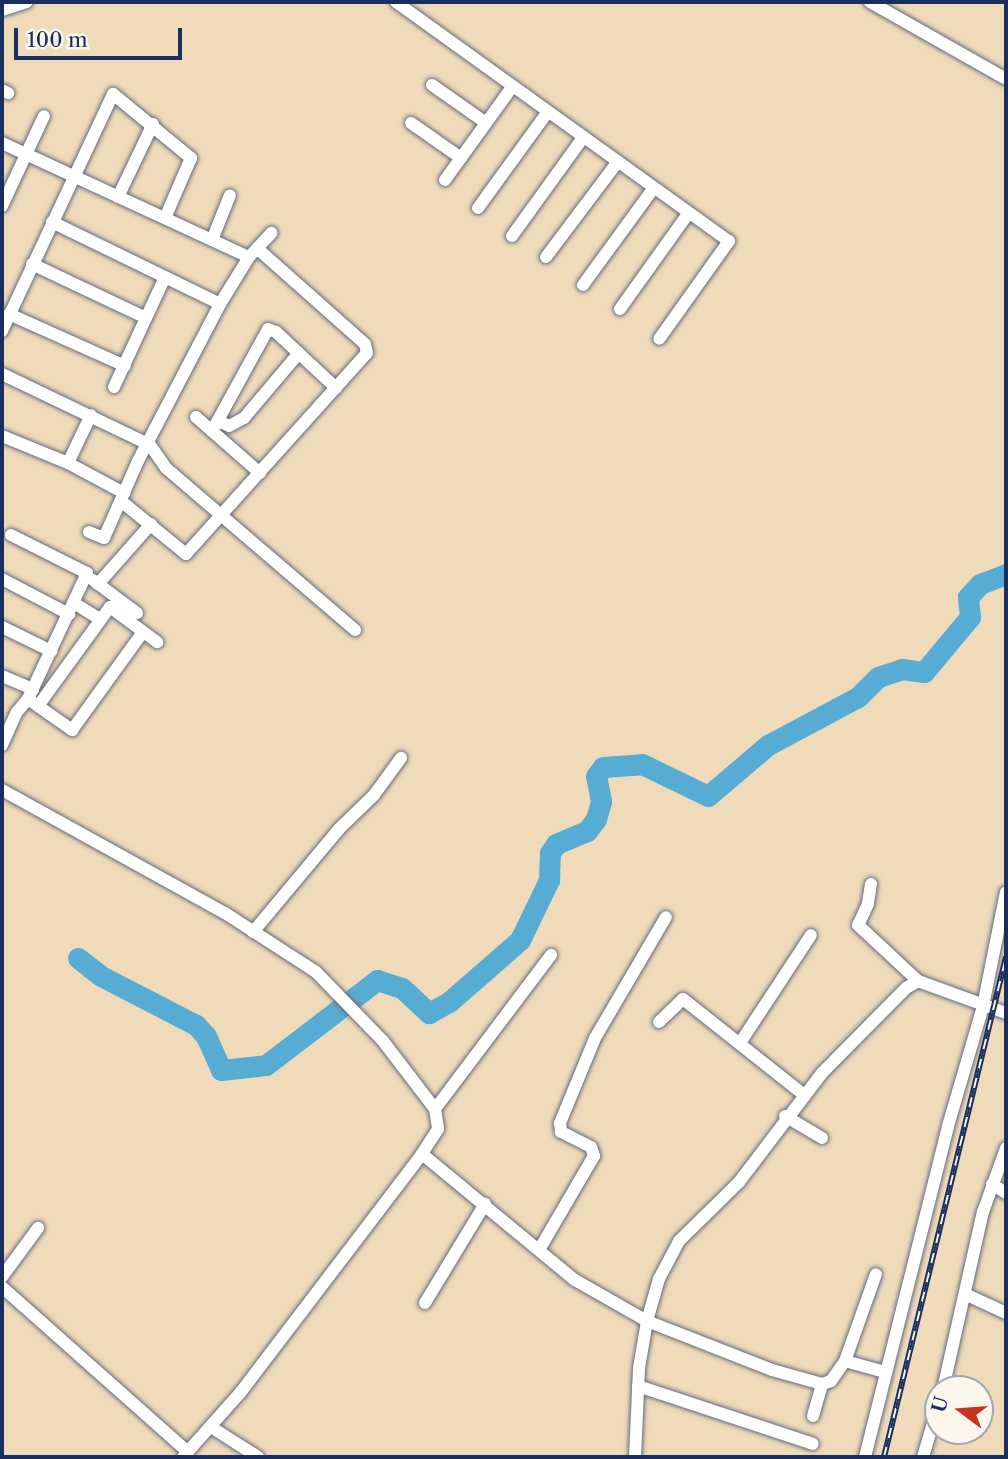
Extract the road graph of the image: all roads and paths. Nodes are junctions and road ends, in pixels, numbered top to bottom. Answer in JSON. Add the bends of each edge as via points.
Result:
{"nodes":[{"id":1,"x":27,"y":2,"type":"edge"},
{"id":2,"x":396,"y":2,"type":"edge"},
{"id":3,"x":870,"y":2,"type":"edge"},
{"id":4,"x":2,"y":10,"type":"edge"},
{"id":5,"x":1006,"y":79,"type":"edge"},
{"id":6,"x":432,"y":85,"type":"dead end"},
{"id":7,"x":512,"y":87,"type":"junction"},
{"id":8,"x":547,"y":113,"type":"junction"},
{"id":9,"x":44,"y":116,"type":"dead end"},
{"id":10,"x":411,"y":123,"type":"dead end"},
{"id":11,"x":486,"y":123,"type":"junction"},
{"id":12,"x":153,"y":124,"type":"junction"},
{"id":13,"x":582,"y":139,"type":"junction"},
{"id":14,"x":2,"y":144,"type":"edge"},
{"id":15,"x":26,"y":155,"type":"junction"},
{"id":16,"x":461,"y":158,"type":"junction"},
{"id":17,"x":616,"y":164,"type":"junction"},
{"id":18,"x":72,"y":176,"type":"junction"},
{"id":19,"x":445,"y":180,"type":"dead end"},
{"id":20,"x":653,"y":189,"type":"junction"},
{"id":21,"x":230,"y":195,"type":"dead end"},
{"id":22,"x":118,"y":197,"type":"junction"},
{"id":23,"x":2,"y":206,"type":"edge"},
{"id":24,"x":478,"y":208,"type":"dead end"},
{"id":25,"x":688,"y":214,"type":"junction"},
{"id":26,"x":165,"y":218,"type":"junction"},
{"id":27,"x":52,"y":222,"type":"junction"},
{"id":28,"x":271,"y":233,"type":"dead end"},
{"id":29,"x":512,"y":236,"type":"dead end"},
{"id":30,"x":212,"y":240,"type":"junction"},
{"id":31,"x":253,"y":252,"type":"junction"},
{"id":32,"x":547,"y":257,"type":"dead end"},
{"id":33,"x":32,"y":264,"type":"junction"},
{"id":34,"x":165,"y":277,"type":"junction"},
{"id":35,"x":583,"y":285,"type":"dead end"},
{"id":36,"x":220,"y":304,"type":"junction"},
{"id":37,"x":620,"y":309,"type":"dead end"},
{"id":38,"x":9,"y":314,"type":"junction"},
{"id":39,"x":146,"y":318,"type":"junction"},
{"id":40,"x":2,"y":331,"type":"edge"},
{"id":41,"x":659,"y":339,"type":"dead end"},
{"id":42,"x":299,"y":353,"type":"junction"},
{"id":43,"x":125,"y":366,"type":"junction"},
{"id":44,"x":2,"y":374,"type":"edge"},
{"id":45,"x":114,"y":387,"type":"dead end"},
{"id":46,"x":336,"y":388,"type":"junction"},
{"id":47,"x":92,"y":415,"type":"junction"},
{"id":48,"x":196,"y":417,"type":"dead end"},
{"id":49,"x":215,"y":426,"type":"junction"},
{"id":50,"x":2,"y":436,"type":"edge"},
{"id":51,"x":150,"y":445,"type":"junction"},
{"id":52,"x":68,"y":463,"type":"junction"},
{"id":53,"x":260,"y":473,"type":"junction"},
{"id":54,"x":123,"y":497,"type":"junction"},
{"id":55,"x":222,"y":515,"type":"junction"},
{"id":56,"x":151,"y":524,"type":"junction"},
{"id":57,"x":89,"y":532,"type":"dead end"},
{"id":58,"x":11,"y":535,"type":"dead end"},
{"id":59,"x":2,"y":579,"type":"edge"},
{"id":60,"x":72,"y":608,"type":"junction"},
{"id":61,"x":137,"y":613,"type":"dead end"},
{"id":62,"x":100,"y":619,"type":"junction"},
{"id":63,"x":2,"y":627,"type":"edge"},
{"id":64,"x":355,"y":630,"type":"dead end"},
{"id":65,"x":143,"y":632,"type":"junction"},
{"id":66,"x":156,"y":642,"type":"dead end"},
{"id":67,"x":51,"y":651,"type":"junction"},
{"id":68,"x":2,"y":676,"type":"edge"},
{"id":69,"x":33,"y":698,"type":"junction"},
{"id":70,"x":2,"y":745,"type":"edge"},
{"id":71,"x":401,"y":758,"type":"dead end"},
{"id":72,"x":2,"y":790,"type":"edge"},
{"id":73,"x":870,"y":884,"type":"dead end"},
{"id":74,"x":1006,"y":892,"type":"edge"},
{"id":75,"x":666,"y":917,"type":"dead end"},
{"id":76,"x":253,"y":932,"type":"junction"},
{"id":77,"x":811,"y":935,"type":"dead end"},
{"id":78,"x":551,"y":955,"type":"dead end"},
{"id":79,"x":918,"y":981,"type":"junction"},
{"id":80,"x":983,"y":1006,"type":"junction"},
{"id":81,"x":1006,"y":1013,"type":"edge"},
{"id":82,"x":659,"y":1022,"type":"dead end"},
{"id":83,"x":740,"y":1043,"type":"junction"},
{"id":84,"x":803,"y":1094,"type":"junction"},
{"id":85,"x":435,"y":1109,"type":"junction"},
{"id":86,"x":785,"y":1116,"type":"junction"},
{"id":87,"x":822,"y":1138,"type":"dead end"},
{"id":88,"x":1006,"y":1147,"type":"edge"},
{"id":89,"x":422,"y":1154,"type":"junction"},
{"id":90,"x":992,"y":1184,"type":"junction"},
{"id":91,"x":1006,"y":1193,"type":"edge"},
{"id":92,"x":485,"y":1204,"type":"junction"},
{"id":93,"x":38,"y":1228,"type":"dead end"},
{"id":94,"x":539,"y":1250,"type":"junction"},
{"id":95,"x":876,"y":1275,"type":"dead end"},
{"id":96,"x":2,"y":1277,"type":"edge"},
{"id":97,"x":2,"y":1287,"type":"edge"},
{"id":98,"x":967,"y":1294,"type":"junction"},
{"id":99,"x":425,"y":1303,"type":"dead end"},
{"id":100,"x":1006,"y":1313,"type":"edge"},
{"id":101,"x":647,"y":1321,"type":"junction"},
{"id":102,"x":845,"y":1361,"type":"junction"},
{"id":103,"x":885,"y":1372,"type":"junction"},
{"id":104,"x":947,"y":1375,"type":"edge"},
{"id":105,"x":822,"y":1384,"type":"junction"},
{"id":106,"x":638,"y":1385,"type":"junction"},
{"id":107,"x":813,"y":1416,"type":"dead end"},
{"id":108,"x":211,"y":1427,"type":"junction"},
{"id":109,"x":813,"y":1444,"type":"dead end"},
{"id":110,"x":186,"y":1455,"type":"edge"},
{"id":111,"x":258,"y":1457,"type":"edge"},
{"id":112,"x":635,"y":1457,"type":"edge"},
{"id":113,"x":865,"y":1457,"type":"edge"}],
"edges":[{"from":1,"to":4,"type":"street"},
{"from":2,"to":7,"type":"street"},
{"from":3,"to":5,"type":"street"},
{"from":6,"to":11,"type":"street"},
{"from":7,"to":8,"type":"street"},
{"from":7,"to":11,"type":"street"},
{"from":8,"to":13,"type":"street"},
{"from":8,"to":24,"type":"street"},
{"from":9,"to":15,"type":"street"},
{"from":10,"to":16,"type":"street"},
{"from":11,"to":16,"type":"street"},
{"from":12,"to":18,"type":"street","via":[[113,94]]},
{"from":12,"to":22,"type":"street"},
{"from":12,"to":26,"type":"street","via":[[191,158]]},
{"from":13,"to":17,"type":"street"},
{"from":13,"to":29,"type":"street"},
{"from":14,"to":15,"type":"street"},
{"from":15,"to":18,"type":"street"},
{"from":15,"to":23,"type":"street"},
{"from":16,"to":19,"type":"street"},
{"from":17,"to":20,"type":"street"},
{"from":17,"to":32,"type":"street"},
{"from":18,"to":22,"type":"street"},
{"from":18,"to":27,"type":"street"},
{"from":20,"to":25,"type":"street"},
{"from":20,"to":35,"type":"street"},
{"from":21,"to":30,"type":"street"},
{"from":22,"to":26,"type":"street"},
{"from":25,"to":37,"type":"street"},
{"from":25,"to":41,"type":"street","via":[[729,242]]},
{"from":26,"to":30,"type":"street"},
{"from":27,"to":33,"type":"street"},
{"from":27,"to":34,"type":"street"},
{"from":28,"to":31,"type":"street"},
{"from":30,"to":31,"type":"street"},
{"from":31,"to":36,"type":"street"},
{"from":31,"to":46,"type":"street","via":[[368,347]]},
{"from":33,"to":38,"type":"street"},
{"from":33,"to":39,"type":"street"},
{"from":34,"to":36,"type":"street"},
{"from":34,"to":39,"type":"street"},
{"from":36,"to":51,"type":"street"},
{"from":38,"to":40,"type":"street"},
{"from":38,"to":43,"type":"street"},
{"from":39,"to":43,"type":"street"},
{"from":42,"to":46,"type":"street"},
{"from":42,"to":49,"type":"street","via":[[244,418],[229,426]]},
{"from":42,"to":49,"type":"street","via":[[268,330]]},
{"from":43,"to":45,"type":"street"},
{"from":44,"to":47,"type":"street"},
{"from":46,"to":53,"type":"street"},
{"from":47,"to":51,"type":"street"},
{"from":47,"to":52,"type":"street"},
{"from":48,"to":49,"type":"street"},
{"from":49,"to":53,"type":"street"},
{"from":50,"to":52,"type":"street"},
{"from":51,"to":54,"type":"street"},
{"from":51,"to":55,"type":"street","via":[[166,468]]},
{"from":52,"to":54,"type":"street"},
{"from":53,"to":55,"type":"street"},
{"from":54,"to":56,"type":"street"},
{"from":54,"to":57,"type":"street","via":[[104,538]]},
{"from":55,"to":56,"type":"street","via":[[186,554]]},
{"from":55,"to":64,"type":"street"},
{"from":56,"to":61,"type":"street","via":[[94,581]]},
{"from":58,"to":60,"type":"street","via":[[87,573]]},
{"from":59,"to":60,"type":"street"},
{"from":60,"to":62,"type":"street"},
{"from":60,"to":67,"type":"street"},
{"from":62,"to":65,"type":"street","via":[[110,607]]},
{"from":62,"to":69,"type":"street"},
{"from":63,"to":67,"type":"street"},
{"from":65,"to":66,"type":"street"},
{"from":65,"to":69,"type":"street","via":[[72,730]]},
{"from":67,"to":69,"type":"street"},
{"from":68,"to":69,"type":"street"},
{"from":69,"to":70,"type":"street"},
{"from":71,"to":76,"type":"street"},
{"from":72,"to":76,"type":"street"},
{"from":73,"to":79,"type":"street","via":[[868,904],[858,925]]},
{"from":74,"to":80,"type":"street"},
{"from":75,"to":94,"type":"street","via":[[595,1038],[560,1123],[561,1132],[591,1147],[594,1156]]},
{"from":76,"to":85,"type":"street","via":[[316,972],[347,1001]]},
{"from":77,"to":83,"type":"street"},
{"from":78,"to":85,"type":"street"},
{"from":79,"to":80,"type":"street"},
{"from":79,"to":84,"type":"street","via":[[875,1016]]},
{"from":80,"to":81,"type":"street"},
{"from":80,"to":103,"type":"street"},
{"from":82,"to":83,"type":"street","via":[[681,998]]},
{"from":83,"to":84,"type":"street"},
{"from":84,"to":86,"type":"street"},
{"from":85,"to":89,"type":"street","via":[[438,1129]]},
{"from":86,"to":87,"type":"street"},
{"from":86,"to":101,"type":"street","via":[[739,1182],[680,1241],[659,1279]]},
{"from":88,"to":90,"type":"street"},
{"from":89,"to":92,"type":"street"},
{"from":89,"to":108,"type":"street"},
{"from":90,"to":91,"type":"street"},
{"from":90,"to":98,"type":"street"},
{"from":92,"to":94,"type":"street"},
{"from":92,"to":99,"type":"street"},
{"from":93,"to":96,"type":"street"},
{"from":94,"to":101,"type":"street","via":[[591,1291]]},
{"from":95,"to":102,"type":"street"},
{"from":97,"to":110,"type":"street"},
{"from":98,"to":100,"type":"street"},
{"from":98,"to":104,"type":"street"},
{"from":101,"to":105,"type":"street","via":[[772,1370]]},
{"from":101,"to":106,"type":"street"},
{"from":102,"to":103,"type":"street"},
{"from":102,"to":105,"type":"street","via":[[831,1381]]},
{"from":103,"to":113,"type":"street"},
{"from":105,"to":107,"type":"street"},
{"from":106,"to":109,"type":"street"},
{"from":106,"to":112,"type":"street"},
{"from":108,"to":110,"type":"street"},
{"from":108,"to":111,"type":"street"}]}
